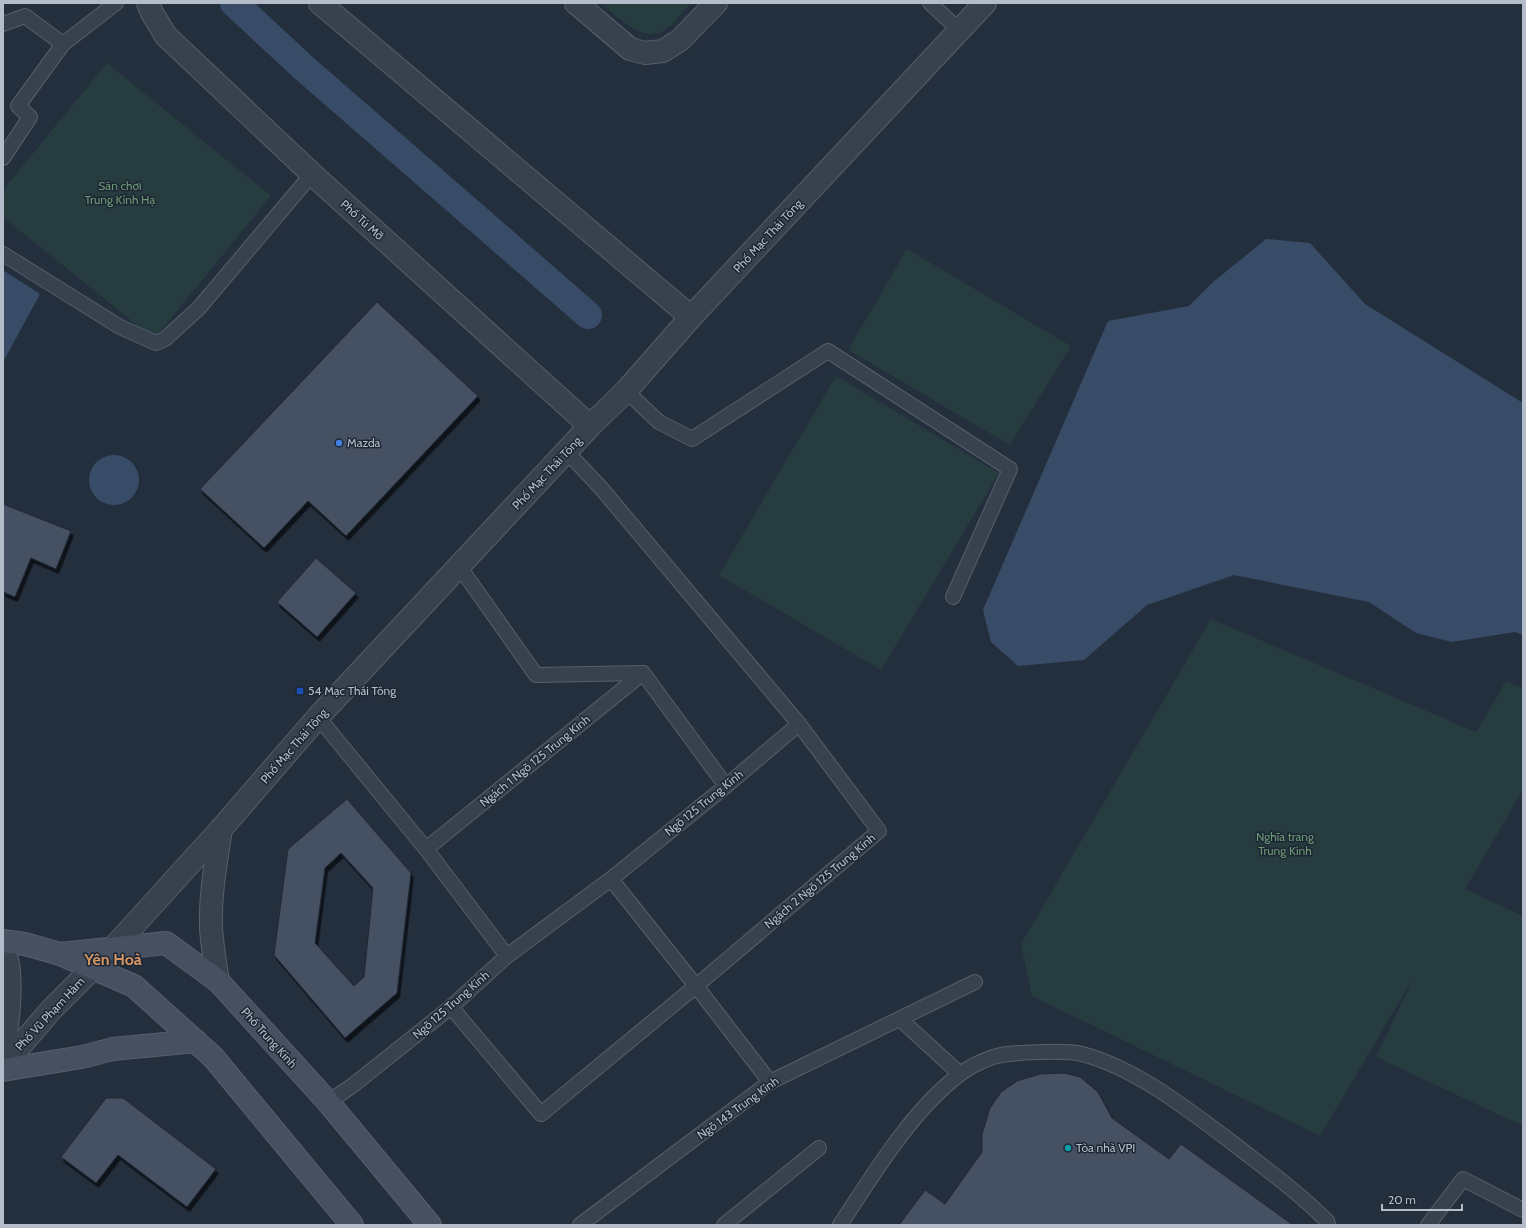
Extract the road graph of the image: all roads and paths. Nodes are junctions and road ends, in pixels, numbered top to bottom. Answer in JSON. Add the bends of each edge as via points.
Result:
{"nodes":[{"id":1,"x":116,"y":3,"type":"edge"},
{"id":2,"x":148,"y":3,"type":"edge"},
{"id":3,"x":320,"y":3,"type":"edge"},
{"id":4,"x":576,"y":3,"type":"edge"},
{"id":5,"x":716,"y":3,"type":"edge"},
{"id":6,"x":930,"y":3,"type":"edge"},
{"id":7,"x":985,"y":3,"type":"edge"},
{"id":8,"x":3,"y":24,"type":"edge"},
{"id":9,"x":959,"y":30,"type":"junction"},
{"id":10,"x":63,"y":44,"type":"junction"},
{"id":11,"x":3,"y":158,"type":"edge"},
{"id":12,"x":312,"y":174,"type":"junction"},
{"id":13,"x":3,"y":254,"type":"edge"},
{"id":14,"x":691,"y":317,"type":"junction"},
{"id":15,"x":626,"y":391,"type":"junction"},
{"id":16,"x":590,"y":426,"type":"junction"},
{"id":17,"x":567,"y":452,"type":"junction"},
{"id":18,"x":459,"y":566,"type":"junction"},
{"id":19,"x":953,"y":597,"type":"dead end"},
{"id":20,"x":643,"y":673,"type":"junction"},
{"id":21,"x":318,"y":717,"type":"junction"},
{"id":22,"x":799,"y":724,"type":"junction"},
{"id":23,"x":726,"y":786,"type":"junction"},
{"id":24,"x":221,"y":830,"type":"junction"},
{"id":25,"x":426,"y":849,"type":"junction"},
{"id":26,"x":611,"y":879,"type":"junction"},
{"id":27,"x":3,"y":941,"type":"edge"},
{"id":28,"x":114,"y":947,"type":"junction"},
{"id":29,"x":3,"y":949,"type":"edge"},
{"id":30,"x":60,"y":954,"type":"junction"},
{"id":31,"x":507,"y":956,"type":"junction"},
{"id":32,"x":94,"y":967,"type":"junction"},
{"id":33,"x":218,"y":981,"type":"junction"},
{"id":34,"x":975,"y":982,"type":"dead end"},
{"id":35,"x":696,"y":986,"type":"junction"},
{"id":36,"x":451,"y":1007,"type":"junction"},
{"id":37,"x":900,"y":1019,"type":"junction"},
{"id":38,"x":196,"y":1041,"type":"junction"},
{"id":39,"x":3,"y":1050,"type":"edge"},
{"id":40,"x":3,"y":1066,"type":"edge"},
{"id":41,"x":3,"y":1070,"type":"edge"},
{"id":42,"x":960,"y":1074,"type":"junction"},
{"id":43,"x":770,"y":1082,"type":"junction"},
{"id":44,"x":328,"y":1102,"type":"junction"},
{"id":45,"x":819,"y":1148,"type":"dead end"},
{"id":46,"x":1523,"y":1210,"type":"edge"},
{"id":47,"x":352,"y":1225,"type":"edge"},
{"id":48,"x":430,"y":1225,"type":"edge"},
{"id":49,"x":580,"y":1225,"type":"edge"},
{"id":50,"x":724,"y":1225,"type":"edge"},
{"id":51,"x":840,"y":1225,"type":"edge"},
{"id":52,"x":1328,"y":1225,"type":"edge"},
{"id":53,"x":1428,"y":1225,"type":"edge"}],
"edges":[{"from":1,"to":10,"type":"lane"},
{"from":2,"to":12,"type":"street","name":"Phố Tú Mỡ","via":[[166,36]]},
{"from":3,"to":14,"type":"street"},
{"from":4,"to":5,"type":"street","via":[[630,49],[644,53],[663,50],[680,40]]},
{"from":6,"to":9,"type":"lane"},
{"from":7,"to":9,"type":"street","name":"Phố Mạc Thái Tông"},
{"from":8,"to":10,"type":"lane","via":[[25,16]]},
{"from":9,"to":14,"type":"street","name":"Phố Mạc Thái Tông"},
{"from":10,"to":11,"type":"lane","via":[[18,106],[30,117]]},
{"from":12,"to":13,"type":"lane","via":[[199,308],[165,339],[156,343],[120,327]]},
{"from":12,"to":16,"type":"street","name":"Phố Tú Mỡ"},
{"from":14,"to":15,"type":"street","name":"Phố Mạc Thái Tông"},
{"from":15,"to":16,"type":"street","name":"Phố Mạc Thái Tông"},
{"from":15,"to":19,"type":"lane","via":[[659,422],[692,438],[828,351],[1010,469]]},
{"from":16,"to":17,"type":"street","name":"Phố Mạc Thái Tông"},
{"from":17,"to":18,"type":"street","name":"Phố Mạc Thái Tông"},
{"from":17,"to":22,"type":"lane","via":[[601,488]]},
{"from":18,"to":20,"type":"lane","via":[[536,675]]},
{"from":18,"to":21,"type":"street","name":"Phố Mạc Thái Tông"},
{"from":20,"to":23,"type":"lane"},
{"from":20,"to":25,"type":"lane","name":"Ngách 1 Ngõ 125 Trung Kính"},
{"from":21,"to":24,"type":"street","name":"Phố Mạc Thái Tông"},
{"from":21,"to":25,"type":"lane"},
{"from":22,"to":23,"type":"lane","name":"Ngõ 125 Trung Kính"},
{"from":22,"to":35,"type":"lane","name":"Ngách 2 Ngõ 125 Trung Kính","via":[[879,831]]},
{"from":23,"to":26,"type":"lane","name":"Ngõ 125 Trung Kính"},
{"from":24,"to":28,"type":"street","name":"Phố Mạc Thái Tông"},
{"from":24,"to":33,"type":"street","via":[[214,870],[212,907],[213,948]]},
{"from":25,"to":31,"type":"lane"},
{"from":26,"to":31,"type":"lane","name":"Ngõ 125 Trung Kính"},
{"from":26,"to":35,"type":"lane"},
{"from":27,"to":30,"type":"main road","name":"Phố Trung Kính"},
{"from":28,"to":30,"type":"main road","name":"Phố Trung Kính"},
{"from":28,"to":32,"type":"street","name":"Phố Vũ Phạm Hàm"},
{"from":28,"to":33,"type":"main road","name":"Phố Trung Kính","via":[[166,943]]},
{"from":29,"to":39,"type":"street","via":[[9,968],[7,1033]]},
{"from":30,"to":32,"type":"main road","name":"Phố Trung Kính"},
{"from":31,"to":36,"type":"lane","name":"Ngõ 125 Trung Kính"},
{"from":32,"to":38,"type":"main road","name":"Phố Trung Kính","via":[[134,986]]},
{"from":32,"to":40,"type":"street","name":"Phố Vũ Phạm Hàm","via":[[51,1010]]},
{"from":33,"to":44,"type":"main road","name":"Phố Trung Kính"},
{"from":34,"to":37,"type":"lane","name":"Ngõ 143 Trung Kính"},
{"from":35,"to":36,"type":"lane","name":"Ngách 2 Ngõ 125 Trung Kính","via":[[541,1114]]},
{"from":35,"to":43,"type":"lane"},
{"from":36,"to":44,"type":"lane","name":"Ngõ 125 Trung Kính","via":[[352,1086]]},
{"from":37,"to":42,"type":"lane"},
{"from":37,"to":43,"type":"lane","name":"Ngõ 143 Trung Kính"},
{"from":38,"to":41,"type":"main road","via":[[113,1049],[82,1057]]},
{"from":38,"to":47,"type":"main road","name":"Phố Trung Kính","via":[[213,1057]]},
{"from":42,"to":51,"type":"lane","via":[[910,1124]]},
{"from":42,"to":52,"type":"lane","via":[[993,1057],[1038,1052],[1081,1054],[1120,1067],[1194,1114],[1302,1196]]},
{"from":43,"to":49,"type":"lane","name":"Ngõ 143 Trung Kính"},
{"from":44,"to":48,"type":"main road","name":"Phố Trung Kính"},
{"from":45,"to":50,"type":"lane"},
{"from":46,"to":53,"type":"lane","via":[[1463,1179]]}]}
